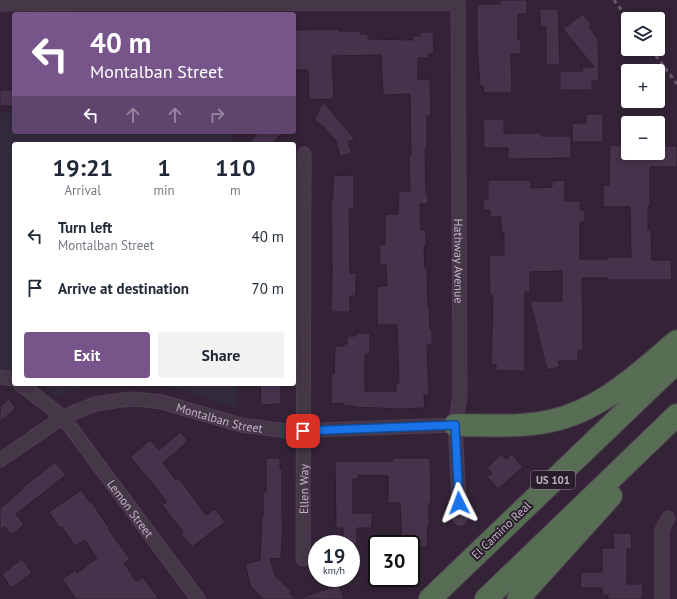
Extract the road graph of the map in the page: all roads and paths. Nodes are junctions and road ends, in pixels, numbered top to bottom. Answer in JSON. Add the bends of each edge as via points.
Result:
{"nodes":[{"id":1,"x":94,"y":2,"type":"edge"},
{"id":2,"x":0,"y":4,"type":"edge"},
{"id":3,"x":304,"y":154,"type":"dead end"},
{"id":4,"x":677,"y":341,"type":"edge"},
{"id":5,"x":677,"y":362,"type":"edge"},
{"id":6,"x":0,"y":377,"type":"edge"},
{"id":7,"x":12,"y":380,"type":"edge"},
{"id":8,"x":23,"y":386,"type":"edge"},
{"id":9,"x":677,"y":415,"type":"edge"},
{"id":10,"x":63,"y":417,"type":"junction"},
{"id":11,"x":455,"y":425,"type":"junction"},
{"id":12,"x":303,"y":431,"type":"junction"},
{"id":13,"x":660,"y":431,"type":"junction"},
{"id":14,"x":0,"y":460,"type":"edge"},
{"id":15,"x":460,"y":518,"type":"dead end"},
{"id":16,"x":668,"y":518,"type":"dead end"},
{"id":17,"x":303,"y":559,"type":"dead end"},
{"id":18,"x":198,"y":599,"type":"edge"},
{"id":19,"x":430,"y":599,"type":"edge"},
{"id":20,"x":486,"y":599,"type":"edge"},
{"id":21,"x":518,"y":599,"type":"edge"},
{"id":22,"x":662,"y":599,"type":"edge"}],
"edges":[{"from":1,"to":2,"type":"street"},
{"from":1,"to":11,"type":"street","name":"Hathway Avenue","via":[[458,3],[460,396]]},
{"from":3,"to":12,"type":"street","name":"Ellen Way"},
{"from":4,"to":11,"type":"highway","via":[[603,399],[579,412],[537,423]]},
{"from":5,"to":19,"type":"highway","name":"El Camino Real","number":"US 101"},
{"from":6,"to":7,"type":"street"},
{"from":8,"to":10,"type":"street","name":"Lemon Street"},
{"from":9,"to":13,"type":"highway","number":"US 101"},
{"from":10,"to":12,"type":"street","name":"Montalban Street","via":[[95,404],[135,399],[162,402],[241,425]]},
{"from":10,"to":14,"type":"street","name":"Montalban Street"},
{"from":10,"to":18,"type":"street","name":"Lemon Street"},
{"from":11,"to":12,"type":"street","name":"Montalban Street"},
{"from":11,"to":15,"type":"street","name":"Hathway Avenue"},
{"from":12,"to":17,"type":"street","name":"Ellen Way"},
{"from":13,"to":20,"type":"highway","number":"US 101"},
{"from":13,"to":21,"type":"highway","via":[[593,517]]},
{"from":16,"to":22,"type":"street","via":[[662,530]]}]}
